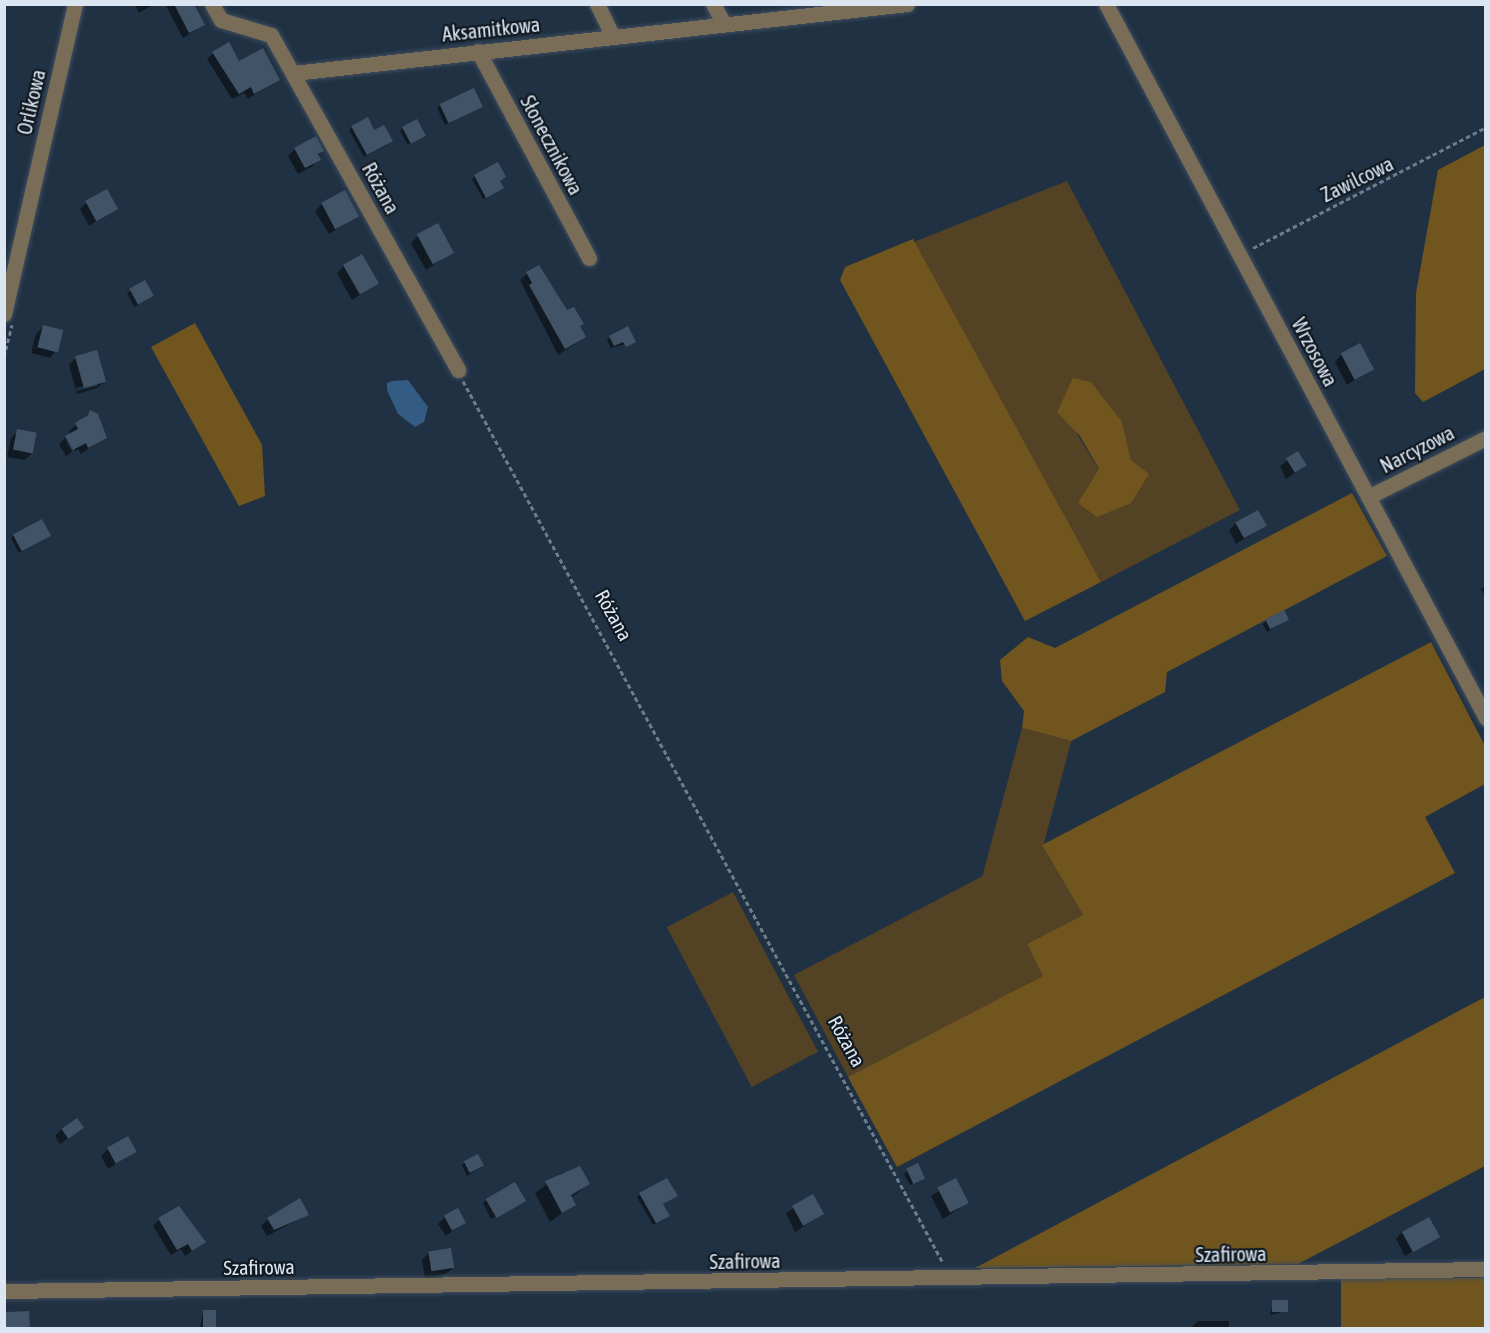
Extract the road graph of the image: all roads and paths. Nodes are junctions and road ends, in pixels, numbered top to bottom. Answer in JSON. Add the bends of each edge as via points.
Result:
{"nodes":[{"id":1,"x":75,"y":4,"type":"edge"},
{"id":2,"x":212,"y":4,"type":"edge"},
{"id":3,"x":597,"y":4,"type":"edge"},
{"id":4,"x":713,"y":4,"type":"edge"},
{"id":5,"x":907,"y":4,"type":"edge"},
{"id":6,"x":1107,"y":4,"type":"edge"},
{"id":7,"x":724,"y":24,"type":"junction"},
{"id":8,"x":613,"y":36,"type":"junction"},
{"id":9,"x":478,"y":51,"type":"junction"},
{"id":10,"x":294,"y":73,"type":"junction"},
{"id":11,"x":1485,"y":127,"type":"edge"},
{"id":12,"x":1239,"y":255,"type":"junction"},
{"id":13,"x":589,"y":258,"type":"dead end"},
{"id":14,"x":4,"y":314,"type":"edge"},
{"id":15,"x":458,"y":370,"type":"joint"},
{"id":16,"x":1485,"y":438,"type":"edge"},
{"id":17,"x":1368,"y":497,"type":"junction"},
{"id":18,"x":1485,"y":718,"type":"edge"},
{"id":19,"x":1485,"y":1269,"type":"edge"},
{"id":20,"x":948,"y":1279,"type":"junction"},
{"id":21,"x":4,"y":1291,"type":"edge"}],
"edges":[{"from":1,"to":14,"type":"street","name":"Orlikowa"},
{"from":2,"to":10,"type":"street","name":"Różana","via":[[221,20],[271,35]]},
{"from":3,"to":8,"type":"street"},
{"from":4,"to":7,"type":"street"},
{"from":5,"to":7,"type":"street","name":"Aksamitkowa"},
{"from":6,"to":12,"type":"street","name":"Wrzosowa"},
{"from":7,"to":8,"type":"street","name":"Aksamitkowa"},
{"from":8,"to":9,"type":"street","name":"Aksamitkowa"},
{"from":9,"to":10,"type":"street","name":"Aksamitkowa"},
{"from":9,"to":13,"type":"street","name":"Słonecznikowa"},
{"from":10,"to":15,"type":"street","name":"Różana"},
{"from":11,"to":12,"type":"path","name":"Zawilcowa"},
{"from":12,"to":17,"type":"street","name":"Wrzosowa"},
{"from":15,"to":20,"type":"path","name":"Różana","via":[[931,1238]]},
{"from":16,"to":17,"type":"street","name":"Narcyzowa"},
{"from":17,"to":18,"type":"street","name":"Wrzosowa"},
{"from":19,"to":20,"type":"street","name":"Szafirowa"},
{"from":20,"to":21,"type":"street","name":"Szafirowa"}]}
